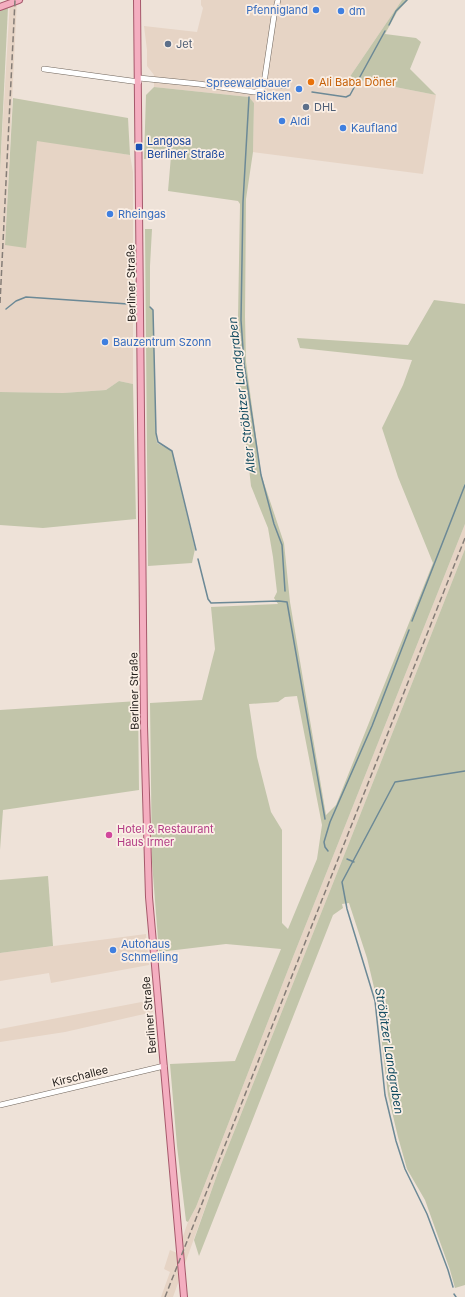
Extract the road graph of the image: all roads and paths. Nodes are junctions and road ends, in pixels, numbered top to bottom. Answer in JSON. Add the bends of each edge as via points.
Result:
{"nodes":[{"id":1,"x":19,"y":0,"type":"edge"},
{"id":2,"x":138,"y":0,"type":"edge"},
{"id":3,"x":278,"y":0,"type":"edge"},
{"id":4,"x":0,"y":6,"type":"edge"},
{"id":5,"x":44,"y":69,"type":"dead end"},
{"id":6,"x":139,"y":80,"type":"junction"},
{"id":7,"x":164,"y":1066,"type":"junction"},
{"id":8,"x":0,"y":1105,"type":"edge"},
{"id":9,"x":184,"y":1297,"type":"edge"}],
"edges":[{"from":1,"to":4,"type":"main road"},
{"from":2,"to":6,"type":"main road","name":"Berliner Straße"},
{"from":3,"to":6,"type":"street","via":[[263,88],[260,91]]},
{"from":5,"to":6,"type":"street"},
{"from":6,"to":7,"type":"main road","name":"Berliner Straße","via":[[146,840]]},
{"from":7,"to":8,"type":"street","name":"Kirschallee"},
{"from":7,"to":9,"type":"main road","name":"Berliner Straße"}]}
